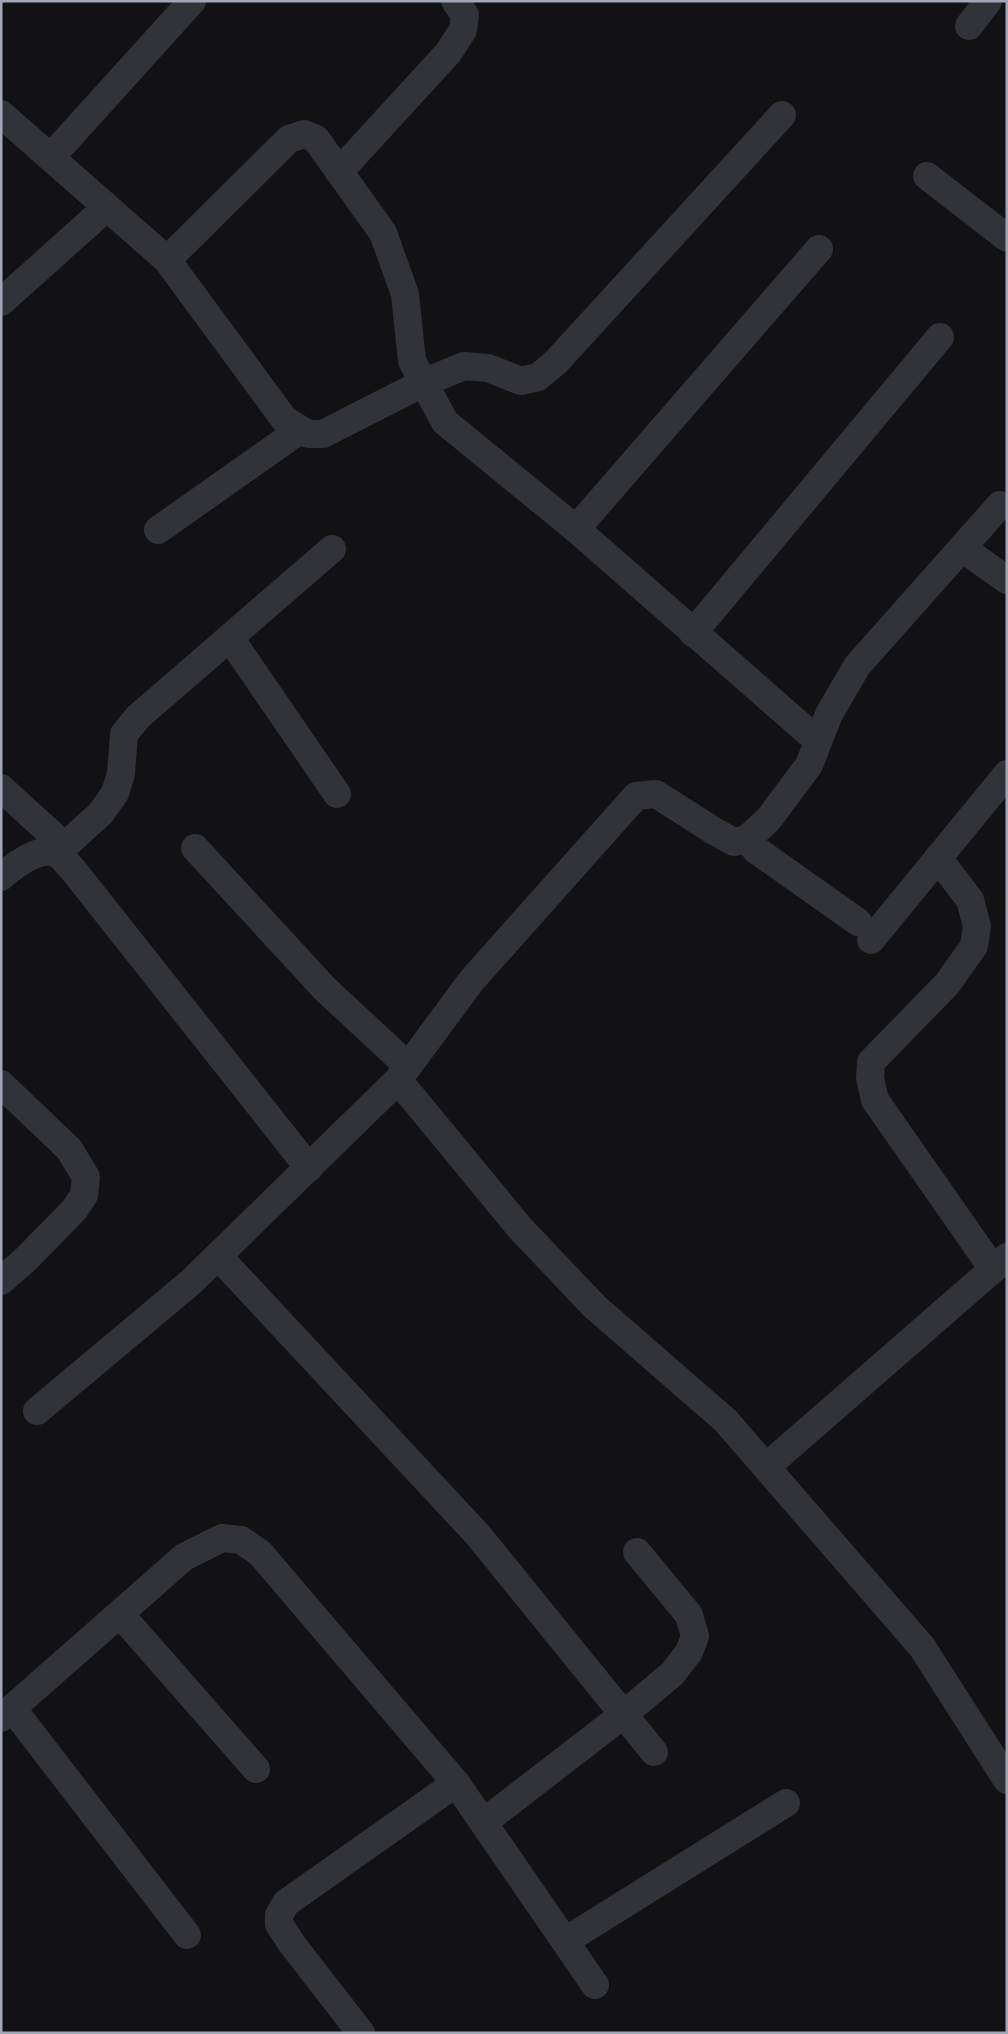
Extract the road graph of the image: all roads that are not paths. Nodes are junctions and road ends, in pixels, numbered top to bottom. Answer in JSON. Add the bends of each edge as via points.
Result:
{"nodes":[{"id":1,"x":192,"y":1,"type":"edge"},
{"id":2,"x":455,"y":1,"type":"edge"},
{"id":3,"x":988,"y":1,"type":"edge"},
{"id":4,"x":969,"y":26,"type":"dead end"},
{"id":5,"x":1,"y":114,"type":"edge"},
{"id":6,"x":782,"y":115,"type":"dead end"},
{"id":7,"x":51,"y":157,"type":"junction"},
{"id":8,"x":339,"y":172,"type":"junction"},
{"id":9,"x":926,"y":176,"type":"dead end"},
{"id":10,"x":107,"y":206,"type":"junction"},
{"id":11,"x":1007,"y":238,"type":"edge"},
{"id":12,"x":820,"y":249,"type":"dead end"},
{"id":13,"x":167,"y":260,"type":"junction"},
{"id":14,"x":1,"y":302,"type":"edge"},
{"id":15,"x":940,"y":337,"type":"dead end"},
{"id":16,"x":422,"y":382,"type":"junction"},
{"id":17,"x":300,"y":430,"type":"junction"},
{"id":18,"x":1000,"y":506,"type":"dead end"},
{"id":19,"x":576,"y":529,"type":"junction"},
{"id":20,"x":158,"y":530,"type":"dead end"},
{"id":21,"x":962,"y":548,"type":"junction"},
{"id":22,"x":332,"y":549,"type":"dead end"},
{"id":23,"x":1007,"y":580,"type":"edge"},
{"id":24,"x":693,"y":633,"type":"junction"},
{"id":25,"x":230,"y":638,"type":"junction"},
{"id":26,"x":818,"y":741,"type":"junction"},
{"id":27,"x":1007,"y":774,"type":"edge"},
{"id":28,"x":1,"y":788,"type":"edge"},
{"id":29,"x":337,"y":794,"type":"dead end"},
{"id":30,"x":747,"y":839,"type":"junction"},
{"id":31,"x":195,"y":848,"type":"dead end"},
{"id":32,"x":60,"y":850,"type":"junction"},
{"id":33,"x":938,"y":858,"type":"junction"},
{"id":34,"x":1,"y":877,"type":"edge"},
{"id":35,"x":403,"y":1073,"type":"junction"},
{"id":36,"x":1,"y":1084,"type":"edge"},
{"id":37,"x":309,"y":1168,"type":"junction"},
{"id":38,"x":218,"y":1256,"type":"junction"},
{"id":39,"x":1000,"y":1263,"type":"edge"},
{"id":40,"x":1,"y":1281,"type":"edge"},
{"id":41,"x":37,"y":1411,"type":"dead end"},
{"id":42,"x":766,"y":1467,"type":"junction"},
{"id":43,"x":637,"y":1552,"type":"dead end"},
{"id":44,"x":120,"y":1614,"type":"junction"},
{"id":45,"x":7,"y":1713,"type":"edge"},
{"id":46,"x":624,"y":1714,"type":"junction"},
{"id":47,"x":654,"y":1752,"type":"dead end"},
{"id":48,"x":256,"y":1769,"type":"dead end"},
{"id":49,"x":1007,"y":1780,"type":"edge"},
{"id":50,"x":456,"y":1783,"type":"junction"},
{"id":51,"x":786,"y":1803,"type":"dead end"},
{"id":52,"x":484,"y":1822,"type":"junction"},
{"id":53,"x":187,"y":1935,"type":"dead end"},
{"id":54,"x":565,"y":1941,"type":"junction"},
{"id":55,"x":595,"y":1985,"type":"dead end"},
{"id":56,"x":360,"y":2033,"type":"edge"}],
"edges":[{"from":1,"to":7,"type":"street"},
{"from":2,"to":8,"type":"street","via":[[465,15],[463,30],[448,53]]},
{"from":3,"to":4,"type":"street"},
{"from":5,"to":7,"type":"street"},
{"from":6,"to":16,"type":"street","via":[[556,362],[538,377],[521,381],[488,368],[464,366]]},
{"from":7,"to":10,"type":"street"},
{"from":8,"to":13,"type":"street","via":[[316,139],[304,134],[290,139]]},
{"from":8,"to":16,"type":"street","via":[[383,233],[405,294],[412,361]]},
{"from":9,"to":11,"type":"street"},
{"from":10,"to":13,"type":"street"},
{"from":10,"to":14,"type":"street"},
{"from":12,"to":19,"type":"street"},
{"from":13,"to":17,"type":"street","via":[[284,419]]},
{"from":15,"to":24,"type":"street"},
{"from":16,"to":17,"type":"street","via":[[323,434],[308,434]]},
{"from":16,"to":19,"type":"street","via":[[445,422]]},
{"from":17,"to":20,"type":"street"},
{"from":18,"to":21,"type":"street"},
{"from":19,"to":24,"type":"street"},
{"from":21,"to":23,"type":"street"},
{"from":21,"to":26,"type":"street","via":[[857,666],[829,714]]},
{"from":22,"to":25,"type":"street"},
{"from":24,"to":26,"type":"street"},
{"from":25,"to":29,"type":"street"},
{"from":25,"to":32,"type":"street","via":[[138,717],[124,734],[121,774],[115,793],[101,813]]},
{"from":26,"to":30,"type":"street","via":[[809,765],[768,820]]},
{"from":27,"to":33,"type":"street"},
{"from":28,"to":32,"type":"street","via":[[57,839]]},
{"from":30,"to":33,"type":"street","via":[[756,850],[865,931]]},
{"from":30,"to":35,"type":"street","via":[[734,842],[656,794],[636,796],[472,980]]},
{"from":31,"to":35,"type":"street"},
{"from":32,"to":34,"type":"street","via":[[44,851],[15,865]]},
{"from":32,"to":37,"type":"street"},
{"from":33,"to":39,"type":"street","via":[[970,900],[978,926],[974,946],[947,984],[871,1062],[870,1078],[875,1100]]},
{"from":35,"to":37,"type":"street"},
{"from":35,"to":42,"type":"street","via":[[520,1228],[594,1306],[726,1421]]},
{"from":36,"to":40,"type":"street","via":[[69,1149],[86,1177],[84,1195],[74,1210]]},
{"from":37,"to":38,"type":"street"},
{"from":38,"to":41,"type":"street"},
{"from":38,"to":46,"type":"street","via":[[478,1535]]},
{"from":39,"to":42,"type":"street"},
{"from":42,"to":49,"type":"street","via":[[922,1646]]},
{"from":43,"to":46,"type":"street","via":[[689,1615],[695,1636],[689,1652],[672,1674]]},
{"from":44,"to":45,"type":"street"},
{"from":44,"to":48,"type":"street"},
{"from":44,"to":50,"type":"street","via":[[184,1557],[222,1538],[241,1540],[260,1553]]},
{"from":45,"to":53,"type":"street"},
{"from":46,"to":47,"type":"street"},
{"from":46,"to":52,"type":"street"},
{"from":50,"to":52,"type":"street"},
{"from":50,"to":56,"type":"street","via":[[286,1903],[279,1916],[279,1924],[292,1944]]},
{"from":51,"to":54,"type":"street"},
{"from":52,"to":54,"type":"street"},
{"from":54,"to":55,"type":"street"}]}
